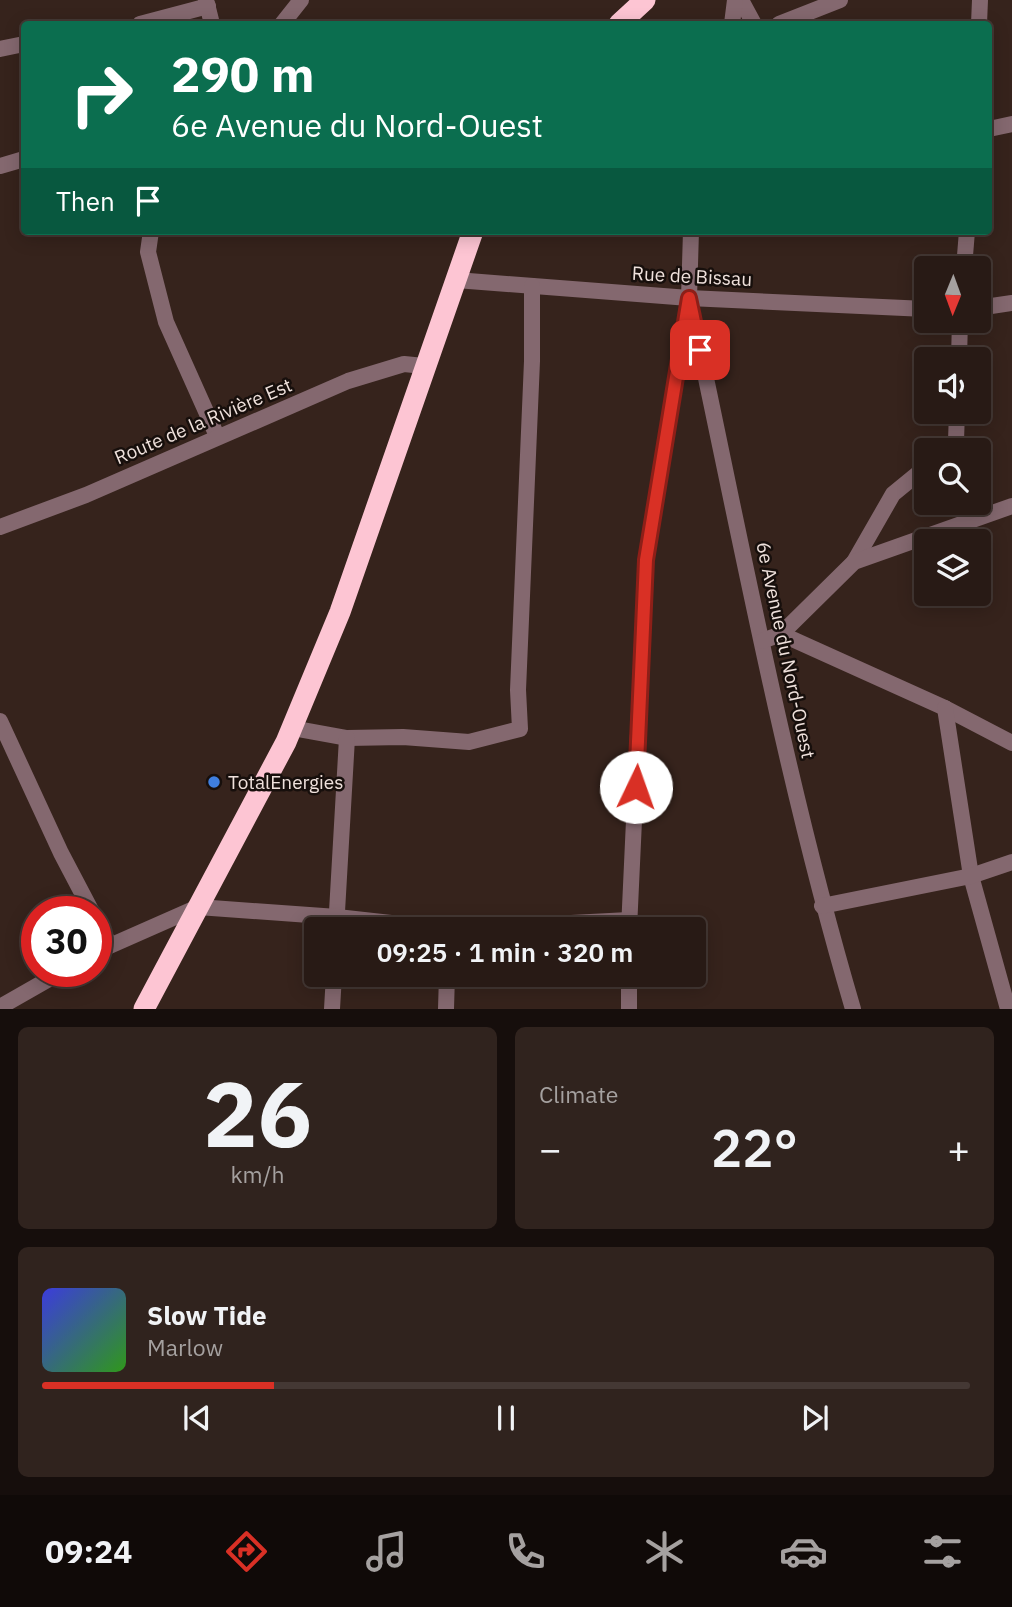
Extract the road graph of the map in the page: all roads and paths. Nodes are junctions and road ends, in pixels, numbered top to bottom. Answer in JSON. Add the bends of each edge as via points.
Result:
{"nodes":[{"id":1,"x":302,"y":0,"type":"edge"},
{"id":2,"x":645,"y":0,"type":"edge"},
{"id":3,"x":735,"y":0,"type":"edge"},
{"id":4,"x":741,"y":0,"type":"edge"},
{"id":5,"x":840,"y":0,"type":"edge"},
{"id":6,"x":980,"y":0,"type":"edge"},
{"id":7,"x":207,"y":3,"type":"edge"},
{"id":8,"x":150,"y":21,"type":"edge"},
{"id":9,"x":211,"y":21,"type":"edge"},
{"id":10,"x":284,"y":21,"type":"edge"},
{"id":11,"x":622,"y":21,"type":"edge"},
{"id":12,"x":732,"y":21,"type":"edge"},
{"id":13,"x":752,"y":21,"type":"edge"},
{"id":14,"x":787,"y":21,"type":"edge"},
{"id":15,"x":979,"y":21,"type":"edge"},
{"id":16,"x":21,"y":45,"type":"edge"},
{"id":17,"x":0,"y":49,"type":"edge"},
{"id":18,"x":1012,"y":124,"type":"edge"},
{"id":19,"x":992,"y":128,"type":"edge"},
{"id":20,"x":21,"y":160,"type":"edge"},
{"id":21,"x":0,"y":166,"type":"edge"},
{"id":22,"x":150,"y":235,"type":"edge"},
{"id":23,"x":472,"y":235,"type":"edge"},
{"id":24,"x":691,"y":235,"type":"edge"},
{"id":25,"x":967,"y":235,"type":"edge"},
{"id":26,"x":965,"y":256,"type":"edge"},
{"id":27,"x":456,"y":280,"type":"junction"},
{"id":28,"x":532,"y":286,"type":"junction"},
{"id":29,"x":689,"y":298,"type":"junction"},
{"id":30,"x":1012,"y":303,"type":"edge"},
{"id":31,"x":991,"y":306,"type":"edge"},
{"id":32,"x":914,"y":308,"type":"edge"},
{"id":33,"x":424,"y":366,"type":"junction"},
{"id":34,"x":217,"y":436,"type":"junction"},
{"id":35,"x":914,"y":477,"type":"edge"},
{"id":36,"x":1012,"y":506,"type":"edge"},
{"id":37,"x":0,"y":527,"type":"edge"},
{"id":38,"x":854,"y":562,"type":"junction"},
{"id":39,"x":780,"y":634,"type":"junction"},
{"id":40,"x":762,"y":641,"type":"junction"},
{"id":41,"x":945,"y":708,"type":"junction"},
{"id":42,"x":0,"y":720,"type":"edge"},
{"id":43,"x":292,"y":728,"type":"junction"},
{"id":44,"x":348,"y":738,"type":"junction"},
{"id":45,"x":1012,"y":743,"type":"edge"},
{"id":46,"x":1012,"y":862,"type":"edge"},
{"id":47,"x":971,"y":876,"type":"junction"},
{"id":48,"x":84,"y":896,"type":"edge"},
{"id":49,"x":198,"y":906,"type":"junction"},
{"id":50,"x":822,"y":906,"type":"junction"},
{"id":51,"x":337,"y":917,"type":"edge"},
{"id":52,"x":629,"y":917,"type":"edge"},
{"id":53,"x":304,"y":919,"type":"edge"},
{"id":54,"x":112,"y":944,"type":"edge"},
{"id":55,"x":35,"y":987,"type":"edge"},
{"id":56,"x":333,"y":987,"type":"edge"},
{"id":57,"x":447,"y":987,"type":"edge"},
{"id":58,"x":629,"y":987,"type":"edge"},
{"id":59,"x":0,"y":1007,"type":"edge"},
{"id":60,"x":144,"y":1009,"type":"edge"},
{"id":61,"x":332,"y":1009,"type":"edge"},
{"id":62,"x":446,"y":1009,"type":"edge"},
{"id":63,"x":629,"y":1009,"type":"edge"},
{"id":64,"x":853,"y":1009,"type":"edge"},
{"id":65,"x":1008,"y":1009,"type":"edge"}],
"edges":[{"from":1,"to":10,"type":"street"},
{"from":2,"to":11,"type":"highway"},
{"from":3,"to":12,"type":"street"},
{"from":4,"to":13,"type":"street"},
{"from":5,"to":14,"type":"street"},
{"from":6,"to":15,"type":"street"},
{"from":7,"to":8,"type":"street"},
{"from":7,"to":9,"type":"street"},
{"from":16,"to":17,"type":"street"},
{"from":18,"to":19,"type":"street"},
{"from":20,"to":21,"type":"street"},
{"from":22,"to":34,"type":"street","via":[[148,252],[166,323]]},
{"from":23,"to":27,"type":"highway"},
{"from":24,"to":29,"type":"street"},
{"from":25,"to":26,"type":"street"},
{"from":27,"to":28,"type":"street","name":"Rue de Bissau"},
{"from":27,"to":33,"type":"highway"},
{"from":28,"to":29,"type":"street","name":"Rue de Bissau"},
{"from":28,"to":44,"type":"street","via":[[520,729],[469,742]]},
{"from":29,"to":32,"type":"street","name":"Rue de Bissau"},
{"from":29,"to":40,"type":"street","name":"6e Avenue du Nord-Ouest"},
{"from":29,"to":52,"type":"street","via":[[646,560]]},
{"from":30,"to":31,"type":"street"},
{"from":33,"to":34,"type":"street","name":"Route de la Rivière Est","via":[[404,364],[348,381]]},
{"from":33,"to":43,"type":"highway","via":[[340,612]]},
{"from":34,"to":37,"type":"street","name":"Route de la Rivière Est","via":[[86,495]]},
{"from":35,"to":38,"type":"street","via":[[893,494]]},
{"from":36,"to":38,"type":"street"},
{"from":38,"to":39,"type":"street"},
{"from":39,"to":40,"type":"street"},
{"from":39,"to":41,"type":"street"},
{"from":40,"to":50,"type":"street","name":"6e Avenue du Nord-Ouest"},
{"from":41,"to":45,"type":"street"},
{"from":41,"to":47,"type":"street"},
{"from":42,"to":48,"type":"street"},
{"from":43,"to":44,"type":"street"},
{"from":43,"to":49,"type":"highway"},
{"from":44,"to":51,"type":"street"},
{"from":46,"to":47,"type":"street"},
{"from":47,"to":50,"type":"street"},
{"from":47,"to":65,"type":"street"},
{"from":49,"to":53,"type":"street"},
{"from":49,"to":54,"type":"street"},
{"from":49,"to":60,"type":"highway"},
{"from":50,"to":64,"type":"street","name":"6e Avenue du Nord-Ouest"},
{"from":55,"to":59,"type":"street"},
{"from":56,"to":61,"type":"street"},
{"from":57,"to":62,"type":"street"},
{"from":58,"to":63,"type":"street"}]}
